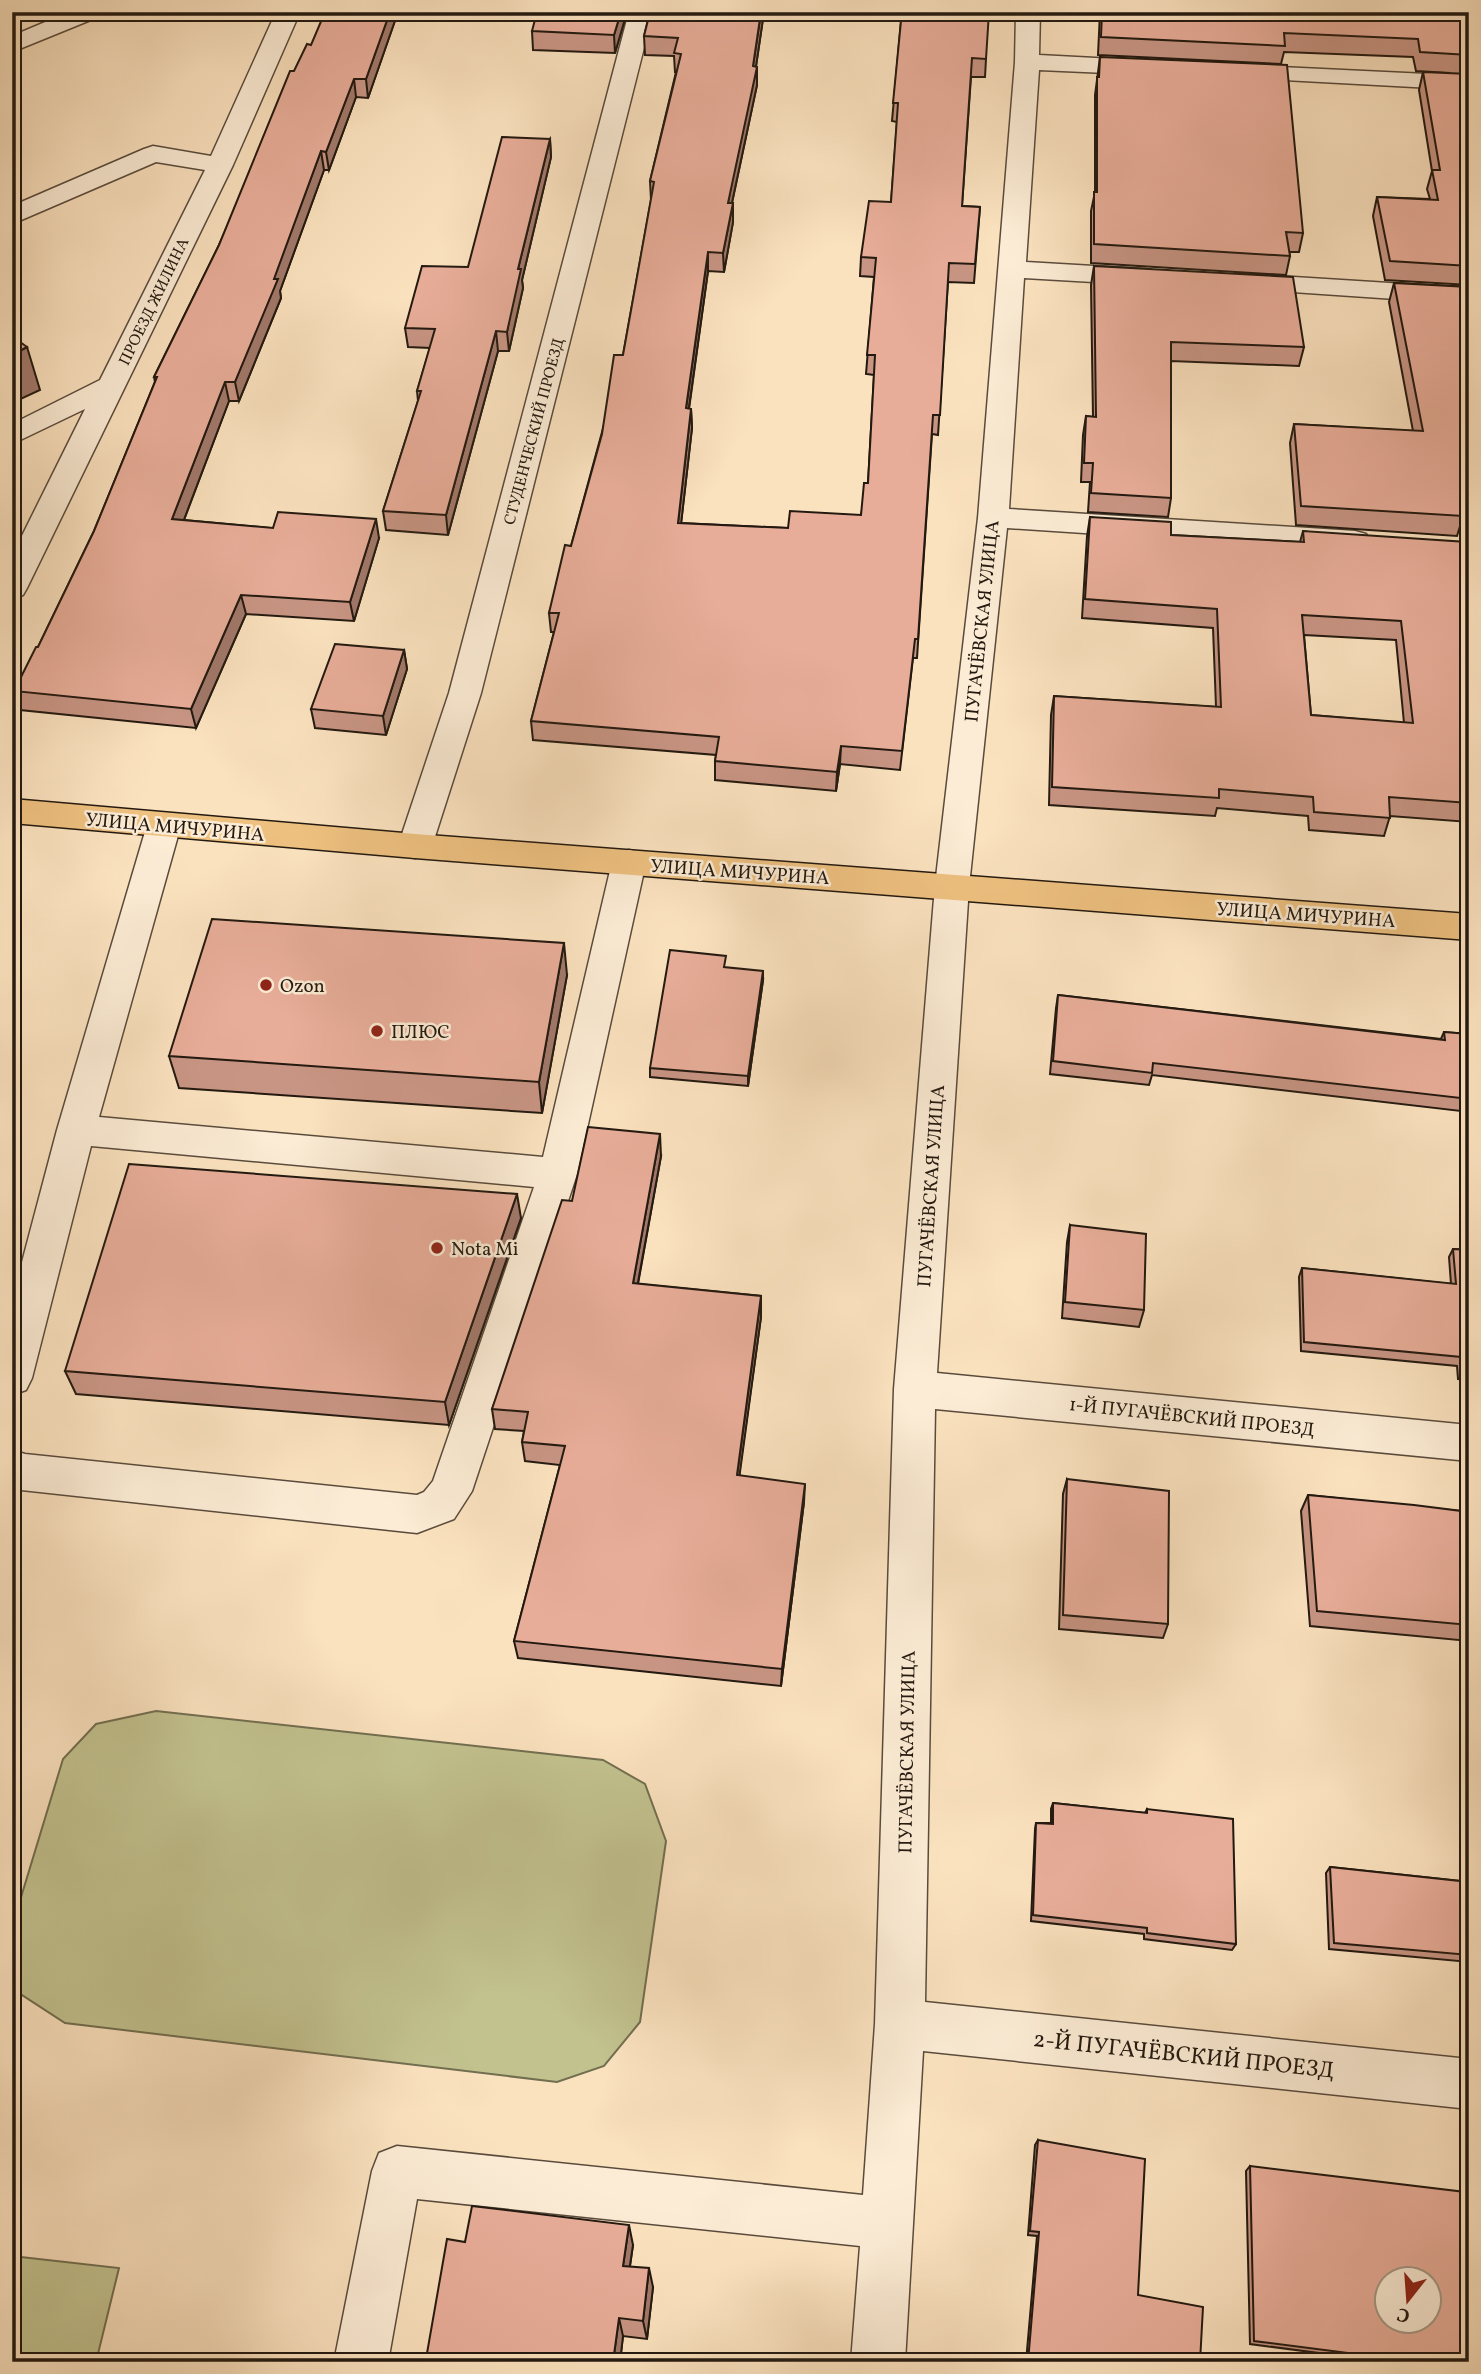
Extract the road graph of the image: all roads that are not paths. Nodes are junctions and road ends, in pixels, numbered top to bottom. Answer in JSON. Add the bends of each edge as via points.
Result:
{"nodes":[{"id":1,"x":90,"y":12,"type":"edge"},
{"id":2,"x":288,"y":12,"type":"edge"},
{"id":3,"x":641,"y":12,"type":"edge"},
{"id":4,"x":1028,"y":12,"type":"edge"},
{"id":5,"x":12,"y":45,"type":"edge"},
{"id":6,"x":1027,"y":62,"type":"junction"},
{"id":7,"x":1179,"y":69,"type":"edge"},
{"id":8,"x":1220,"y":71,"type":"edge"},
{"id":9,"x":1469,"y":83,"type":"edge"},
{"id":10,"x":220,"y":165,"type":"junction"},
{"id":11,"x":12,"y":216,"type":"edge"},
{"id":12,"x":1011,"y":269,"type":"junction"},
{"id":13,"x":1177,"y":279,"type":"edge"},
{"id":14,"x":1219,"y":281,"type":"edge"},
{"id":15,"x":1469,"y":296,"type":"edge"},
{"id":16,"x":112,"y":385,"type":"junction"},
{"id":17,"x":12,"y":435,"type":"edge"},
{"id":18,"x":993,"y":518,"type":"junction"},
{"id":19,"x":1387,"y":544,"type":"edge"},
{"id":20,"x":12,"y":588,"type":"edge"},
{"id":21,"x":12,"y":811,"type":"edge"},
{"id":22,"x":164,"y":825,"type":"junction"},
{"id":23,"x":415,"y":846,"type":"junction"},
{"id":24,"x":629,"y":862,"type":"junction"},
{"id":25,"x":952,"y":886,"type":"junction"},
{"id":26,"x":1469,"y":926,"type":"edge"},
{"id":27,"x":76,"y":1130,"type":"junction"},
{"id":28,"x":558,"y":1174,"type":"junction"},
{"id":29,"x":12,"y":1377,"type":"edge"},
{"id":30,"x":915,"y":1389,"type":"junction"},
{"id":31,"x":1469,"y":1443,"type":"edge"},
{"id":32,"x":12,"y":1468,"type":"edge"},
{"id":33,"x":900,"y":2024,"type":"junction"},
{"id":34,"x":1469,"y":2084,"type":"edge"},
{"id":35,"x":888,"y":2222,"type":"junction"},
{"id":36,"x":361,"y":2362,"type":"edge"},
{"id":37,"x":878,"y":2362,"type":"edge"}],
"edges":[{"from":1,"to":5,"type":"street"},
{"from":2,"to":10,"type":"street","name":"ПРОЕЗД ЖИЛИНА"},
{"from":3,"to":23,"type":"street","name":"СТУДЕНЧЕСКИЙ ПРОЕЗД","via":[[465,692]]},
{"from":4,"to":6,"type":"street","name":"ПУГАЧЁВСКАЯ УЛИЦА"},
{"from":6,"to":7,"type":"street"},
{"from":6,"to":12,"type":"street","name":"ПУГАЧЁВСКАЯ УЛИЦА"},
{"from":8,"to":9,"type":"street"},
{"from":10,"to":11,"type":"street","via":[[153,155]]},
{"from":10,"to":16,"type":"street","name":"ПРОЕЗД ЖИЛИНА"},
{"from":12,"to":13,"type":"street"},
{"from":12,"to":18,"type":"street","name":"ПУГАЧЁВСКАЯ УЛИЦА"},
{"from":14,"to":15,"type":"street"},
{"from":16,"to":17,"type":"street"},
{"from":16,"to":20,"type":"street","name":"ПРОЕЗД ЖИЛИНА"},
{"from":18,"to":19,"type":"street"},
{"from":18,"to":25,"type":"street","name":"ПУГАЧЁВСКАЯ УЛИЦА"},
{"from":21,"to":22,"type":"main road","name":"УЛИЦА МИЧУРИНА"},
{"from":22,"to":23,"type":"main road","name":"УЛИЦА МИЧУРИНА"},
{"from":22,"to":27,"type":"street"},
{"from":23,"to":24,"type":"main road","name":"УЛИЦА МИЧУРИНА"},
{"from":24,"to":25,"type":"main road","name":"УЛИЦА МИЧУРИНА"},
{"from":24,"to":28,"type":"street"},
{"from":25,"to":26,"type":"main road","name":"УЛИЦА МИЧУРИНА"},
{"from":25,"to":30,"type":"street","name":"ПУГАЧЁВСКАЯ УЛИЦА"},
{"from":27,"to":28,"type":"street"},
{"from":27,"to":29,"type":"street"},
{"from":28,"to":32,"type":"street","via":[[451,1491],[439,1506],[417,1514]]},
{"from":30,"to":31,"type":"street","name":"1-Й ПУГАЧЁВСКИЙ ПРОЕЗД"},
{"from":30,"to":33,"type":"street","name":"ПУГАЧЁВСКАЯ УЛИЦА"},
{"from":33,"to":34,"type":"street","name":"2-Й ПУГАЧЁВСКИЙ ПРОЕЗД"},
{"from":33,"to":35,"type":"street","name":"ПУГАЧЁВСКАЯ УЛИЦА"},
{"from":35,"to":36,"type":"street","via":[[397,2171]]},
{"from":35,"to":37,"type":"street","name":"ПУГАЧЁВСКАЯ УЛИЦА"}]}
